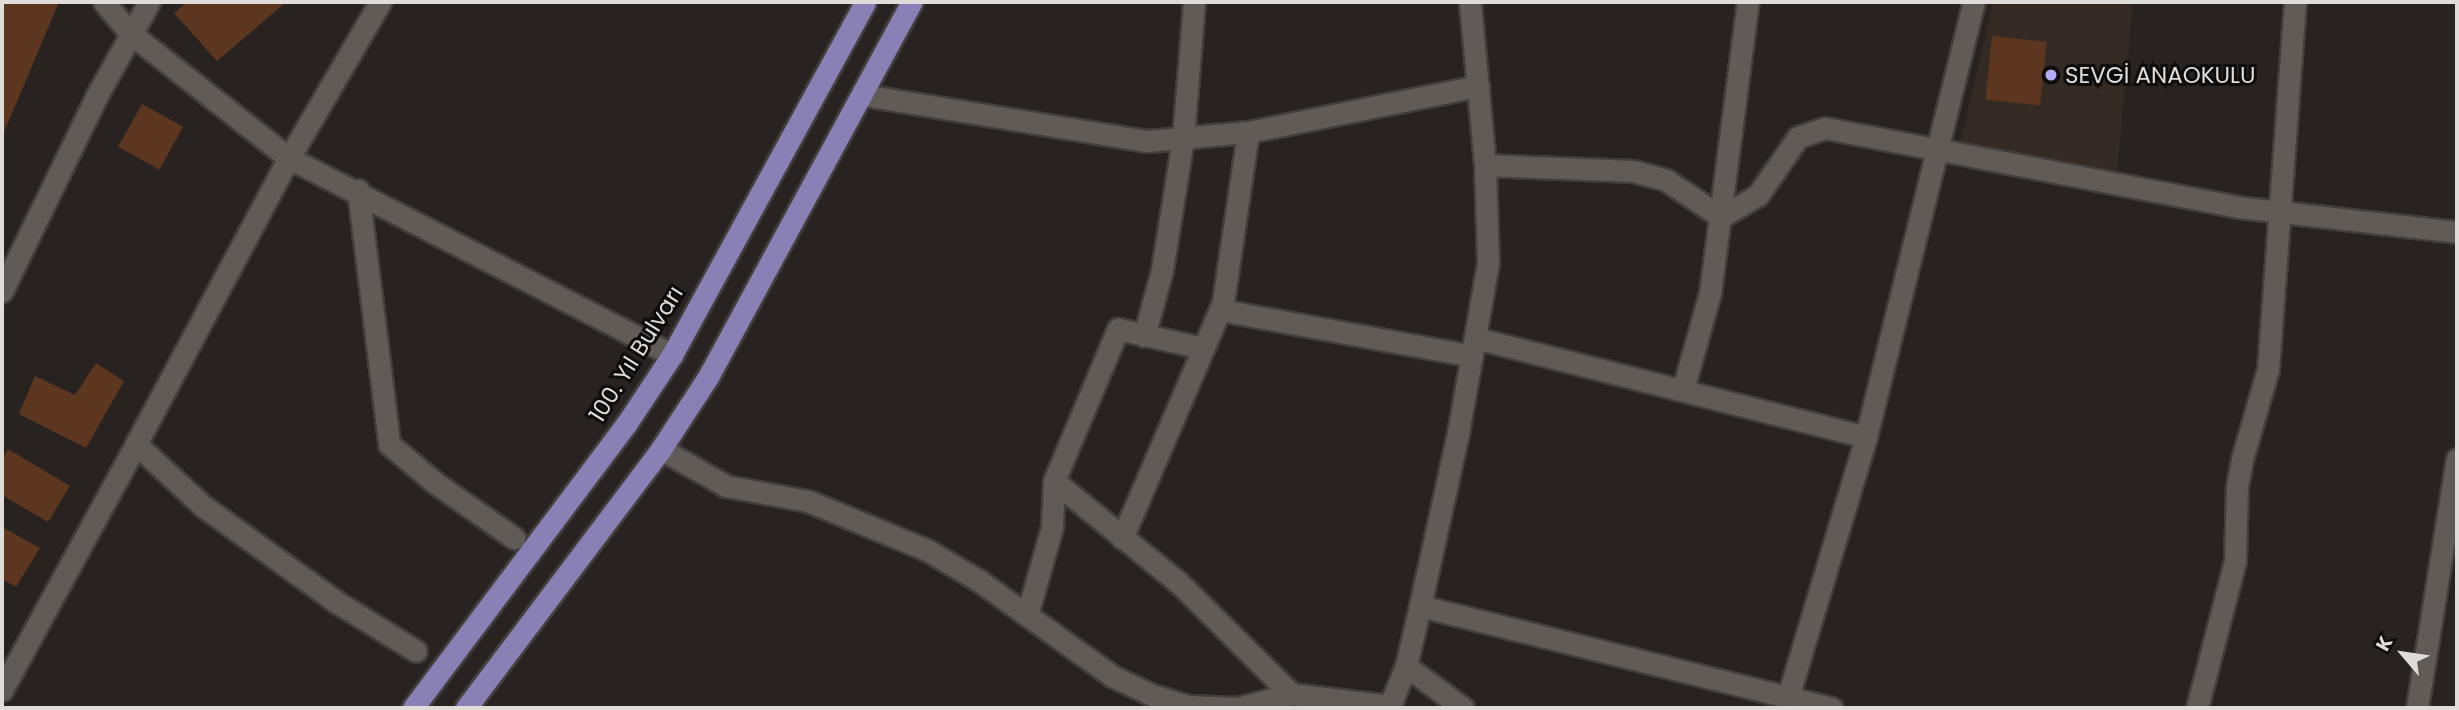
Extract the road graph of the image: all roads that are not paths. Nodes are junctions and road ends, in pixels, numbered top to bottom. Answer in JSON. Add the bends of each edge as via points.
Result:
{"nodes":[{"id":1,"x":104,"y":2,"type":"edge"},
{"id":2,"x":149,"y":2,"type":"edge"},
{"id":3,"x":380,"y":2,"type":"edge"},
{"id":4,"x":865,"y":2,"type":"edge"},
{"id":5,"x":912,"y":2,"type":"edge"},
{"id":6,"x":1194,"y":2,"type":"edge"},
{"id":7,"x":1470,"y":2,"type":"edge"},
{"id":8,"x":1748,"y":2,"type":"edge"},
{"id":9,"x":1974,"y":2,"type":"edge"},
{"id":10,"x":2295,"y":2,"type":"edge"},
{"id":11,"x":130,"y":33,"type":"junction"},
{"id":12,"x":1478,"y":86,"type":"junction"},
{"id":13,"x":863,"y":95,"type":"junction"},
{"id":14,"x":1248,"y":132,"type":"junction"},
{"id":15,"x":1184,"y":139,"type":"junction"},
{"id":16,"x":1937,"y":151,"type":"junction"},
{"id":17,"x":289,"y":159,"type":"junction"},
{"id":18,"x":1485,"y":165,"type":"junction"},
{"id":19,"x":358,"y":190,"type":"junction"},
{"id":20,"x":2277,"y":212,"type":"junction"},
{"id":21,"x":1721,"y":217,"type":"junction"},
{"id":22,"x":2457,"y":232,"type":"edge"},
{"id":23,"x":2,"y":291,"type":"edge"},
{"id":24,"x":1220,"y":310,"type":"junction"},
{"id":25,"x":1144,"y":336,"type":"junction"},
{"id":26,"x":1473,"y":347,"type":"junction"},
{"id":27,"x":1203,"y":348,"type":"junction"},
{"id":28,"x":672,"y":355,"type":"junction"},
{"id":29,"x":1683,"y":388,"type":"junction"},
{"id":30,"x":1866,"y":437,"type":"junction"},
{"id":31,"x":136,"y":444,"type":"junction"},
{"id":32,"x":661,"y":449,"type":"junction"},
{"id":33,"x":2457,"y":459,"type":"edge"},
{"id":34,"x":1054,"y":481,"type":"junction"},
{"id":35,"x":514,"y":538,"type":"dead end"},
{"id":36,"x":1122,"y":538,"type":"junction"},
{"id":37,"x":1420,"y":606,"type":"junction"},
{"id":38,"x":1027,"y":615,"type":"junction"},
{"id":39,"x":416,"y":651,"type":"dead end"},
{"id":40,"x":1406,"y":666,"type":"junction"},
{"id":41,"x":2,"y":690,"type":"edge"},
{"id":42,"x":1291,"y":694,"type":"junction"},
{"id":43,"x":1788,"y":696,"type":"junction"},
{"id":44,"x":1389,"y":707,"type":"edge"},
{"id":45,"x":413,"y":708,"type":"edge"},
{"id":46,"x":466,"y":708,"type":"edge"},
{"id":47,"x":1463,"y":708,"type":"edge"},
{"id":48,"x":1832,"y":708,"type":"edge"},
{"id":49,"x":2197,"y":708,"type":"edge"},
{"id":50,"x":2417,"y":708,"type":"edge"}],
"edges":[{"from":1,"to":11,"type":"street"},
{"from":2,"to":11,"type":"street"},
{"from":3,"to":17,"type":"street"},
{"from":4,"to":28,"type":"main road","name":"100. Yıl Bulvarı"},
{"from":5,"to":13,"type":"main road"},
{"from":6,"to":15,"type":"street"},
{"from":7,"to":12,"type":"street"},
{"from":8,"to":21,"type":"street"},
{"from":9,"to":16,"type":"street"},
{"from":10,"to":20,"type":"street"},
{"from":11,"to":17,"type":"street"},
{"from":11,"to":23,"type":"street"},
{"from":12,"to":14,"type":"street"},
{"from":12,"to":18,"type":"street"},
{"from":13,"to":15,"type":"street","via":[[1147,141]]},
{"from":13,"to":32,"type":"main road","via":[[708,377]]},
{"from":14,"to":15,"type":"street"},
{"from":14,"to":24,"type":"street"},
{"from":15,"to":25,"type":"street","via":[[1162,270]]},
{"from":16,"to":20,"type":"street"},
{"from":16,"to":21,"type":"street","via":[[1825,128],[1811,130],[1786,152],[1758,195]]},
{"from":16,"to":30,"type":"street"},
{"from":17,"to":19,"type":"street"},
{"from":17,"to":31,"type":"street"},
{"from":18,"to":21,"type":"street","via":[[1633,171],[1666,180]]},
{"from":18,"to":26,"type":"street","via":[[1488,262]]},
{"from":19,"to":28,"type":"street"},
{"from":19,"to":35,"type":"street","via":[[389,444]]},
{"from":20,"to":22,"type":"street"},
{"from":20,"to":49,"type":"street","via":[[2276,298],[2268,369],[2237,486],[2235,561]]},
{"from":21,"to":29,"type":"street","via":[[1710,293]]},
{"from":24,"to":26,"type":"street"},
{"from":24,"to":27,"type":"street"},
{"from":25,"to":27,"type":"street"},
{"from":25,"to":34,"type":"street","via":[[1118,329]]},
{"from":26,"to":29,"type":"street"},
{"from":26,"to":37,"type":"street"},
{"from":27,"to":36,"type":"street"},
{"from":28,"to":45,"type":"main road","name":"100. Yıl Bulvarı","via":[[627,423]]},
{"from":29,"to":30,"type":"street"},
{"from":30,"to":43,"type":"street"},
{"from":31,"to":39,"type":"street","via":[[203,506],[335,601]]},
{"from":31,"to":41,"type":"street"},
{"from":32,"to":38,"type":"street","via":[[726,486],[808,501],[883,529],[978,580]]},
{"from":32,"to":46,"type":"main road"},
{"from":33,"to":50,"type":"street"},
{"from":34,"to":36,"type":"street"},
{"from":34,"to":38,"type":"street","via":[[1052,527]]},
{"from":36,"to":42,"type":"street","via":[[1179,583]]},
{"from":37,"to":40,"type":"street"},
{"from":37,"to":43,"type":"street"},
{"from":38,"to":42,"type":"street","via":[[1112,676],[1189,706],[1238,708]]},
{"from":40,"to":44,"type":"street"},
{"from":40,"to":47,"type":"street"},
{"from":42,"to":44,"type":"street"},
{"from":43,"to":48,"type":"street"}]}
